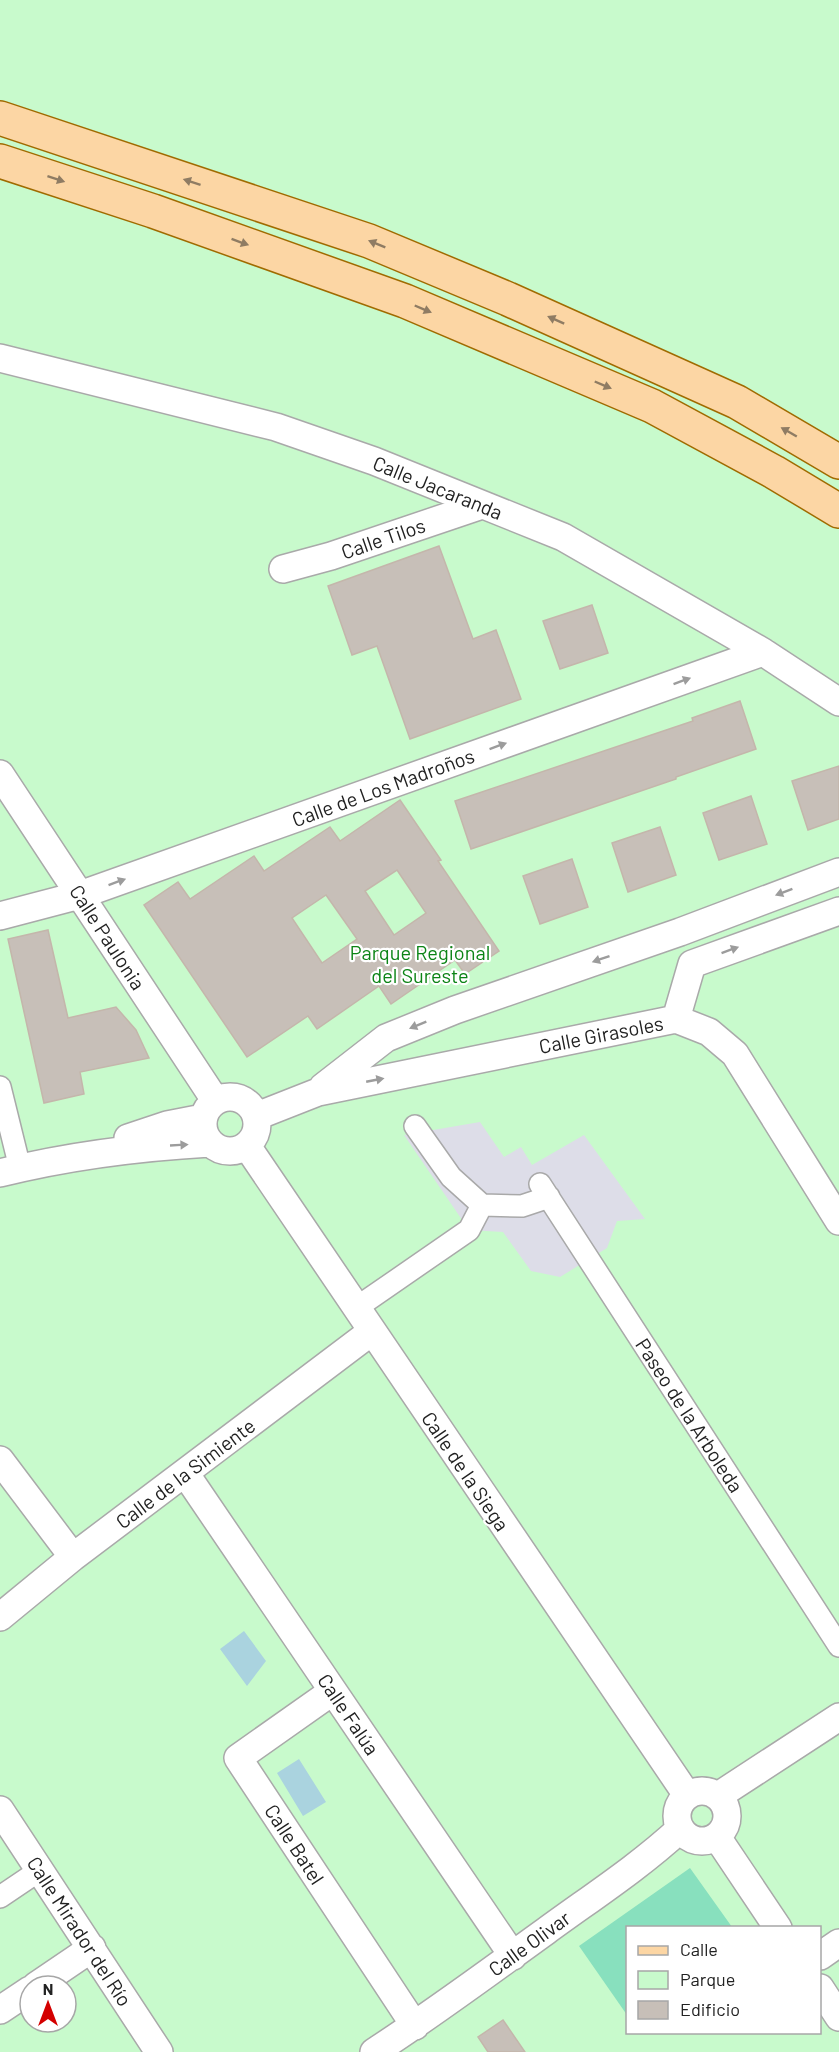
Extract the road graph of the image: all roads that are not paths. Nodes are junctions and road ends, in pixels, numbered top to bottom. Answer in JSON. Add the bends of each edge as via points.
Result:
{"nodes":[{"id":1,"x":0,"y":118,"type":"edge"},
{"id":2,"x":0,"y":160,"type":"edge"},
{"id":3,"x":0,"y":358,"type":"edge"},
{"id":4,"x":839,"y":462,"type":"edge"},
{"id":5,"x":482,"y":505,"type":"junction"},
{"id":6,"x":839,"y":511,"type":"edge"},
{"id":7,"x":283,"y":569,"type":"dead end"},
{"id":8,"x":763,"y":652,"type":"junction"},
{"id":9,"x":839,"y":702,"type":"edge"},
{"id":10,"x":0,"y":774,"type":"edge"},
{"id":11,"x":839,"y":872,"type":"edge"},
{"id":12,"x":80,"y":895,"type":"junction"},
{"id":13,"x":839,"y":911,"type":"edge"},
{"id":14,"x":0,"y":916,"type":"edge"},
{"id":15,"x":680,"y":932,"type":"junction"},
{"id":16,"x":692,"y":964,"type":"junction"},
{"id":17,"x":676,"y":1019,"type":"junction"},
{"id":18,"x":0,"y":1087,"type":"edge"},
{"id":19,"x":318,"y":1092,"type":"junction"},
{"id":20,"x":257,"y":1116,"type":"junction"},
{"id":21,"x":210,"y":1120,"type":"junction"},
{"id":22,"x":415,"y":1126,"type":"dead end"},
{"id":23,"x":248,"y":1146,"type":"junction"},
{"id":24,"x":10,"y":1170,"type":"edge"},
{"id":25,"x":482,"y":1205,"type":"junction"},
{"id":26,"x":839,"y":1221,"type":"edge"},
{"id":27,"x":356,"y":1308,"type":"junction"},
{"id":28,"x":371,"y":1332,"type":"junction"},
{"id":29,"x":0,"y":1460,"type":"edge"},
{"id":30,"x":186,"y":1473,"type":"junction"},
{"id":31,"x":73,"y":1557,"type":"junction"},
{"id":32,"x":4,"y":1606,"type":"edge"},
{"id":33,"x":839,"y":1646,"type":"edge"},
{"id":34,"x":333,"y":1691,"type":"junction"},
{"id":35,"x":839,"y":1717,"type":"edge"},
{"id":36,"x":687,"y":1795,"type":"junction"},
{"id":37,"x":718,"y":1796,"type":"junction"},
{"id":38,"x":0,"y":1810,"type":"edge"},
{"id":39,"x":680,"y":1829,"type":"junction"},
{"id":40,"x":717,"y":1837,"type":"junction"},
{"id":41,"x":40,"y":1870,"type":"junction"},
{"id":42,"x":0,"y":1897,"type":"edge"},
{"id":43,"x":777,"y":1926,"type":"edge"},
{"id":44,"x":839,"y":1943,"type":"edge"},
{"id":45,"x":92,"y":1948,"type":"junction"},
{"id":46,"x":821,"y":1955,"type":"edge"},
{"id":47,"x":513,"y":1956,"type":"junction"},
{"id":48,"x":54,"y":1974,"type":"edge"},
{"id":49,"x":821,"y":1992,"type":"edge"},
{"id":50,"x":18,"y":1998,"type":"edge"},
{"id":51,"x":0,"y":2010,"type":"edge"},
{"id":52,"x":839,"y":2017,"type":"edge"},
{"id":53,"x":415,"y":2026,"type":"junction"},
{"id":54,"x":159,"y":2052,"type":"edge"},
{"id":55,"x":374,"y":2052,"type":"edge"}],
"edges":[{"from":4,"to":1,"type":"main road","one_way":true,"via":[[737,402],[369,241]]},
{"from":2,"to":6,"type":"main road","one_way":true,"via":[[416,306],[652,406]]},
{"from":3,"to":5,"type":"street","name":"Calle Jacaranda","via":[[276,427]]},
{"from":5,"to":7,"type":"street","name":"Calle Tilos"},
{"from":5,"to":8,"type":"street","name":"Calle Jacaranda","via":[[563,537]]},
{"from":8,"to":9,"type":"street","name":"Calle Jacaranda"},
{"from":12,"to":8,"type":"street","name":"Calle de Los Madroños","one_way":true},
{"from":10,"to":12,"type":"street","name":"Calle Paulonia"},
{"from":11,"to":15,"type":"street","name":"Calle Girasoles","one_way":true},
{"from":12,"to":14,"type":"street","name":"Calle de Los Madroños"},
{"from":12,"to":21,"type":"street","name":"Calle Paulonia"},
{"from":16,"to":13,"type":"street","one_way":true},
{"from":15,"to":16,"type":"street"},
{"from":15,"to":19,"type":"street","name":"Calle Girasoles","one_way":true,"via":[[386,1038]]},
{"from":16,"to":17,"type":"street","name":"Calle Girasoles"},
{"from":19,"to":17,"type":"street","name":"Calle Girasoles","one_way":true},
{"from":17,"to":26,"type":"street","via":[[709,1032],[735,1054]]},
{"from":18,"to":24,"type":"street"},
{"from":19,"to":20,"type":"street","name":"Calle Girasoles"},
{"from":20,"to":21,"type":"street","via":[[244,1100],[231,1096]]},
{"from":20,"to":23,"type":"street","via":[[255,1137]]},
{"from":21,"to":23,"type":"street","via":[[221,1150],[233,1152]]},
{"from":21,"to":24,"type":"street","via":[[167,1125],[59,1161]]},
{"from":22,"to":25,"type":"street","via":[[452,1177]]},
{"from":23,"to":27,"type":"street","name":"Calle de la Siega"},
{"from":25,"to":27,"type":"street","via":[[469,1230]]},
{"from":25,"to":33,"type":"street","name":"Paseo de la Arboleda","via":[[522,1206],[545,1190]]},
{"from":27,"to":28,"type":"street","name":"Calle de la Siega"},
{"from":28,"to":30,"type":"street","name":"Calle de la Simiente"},
{"from":28,"to":36,"type":"street","name":"Calle de la Siega"},
{"from":29,"to":31,"type":"street"},
{"from":30,"to":31,"type":"street","name":"Calle de la Simiente"},
{"from":30,"to":34,"type":"street","name":"Calle Falúa"},
{"from":31,"to":32,"type":"street","name":"Calle de la Simiente"},
{"from":34,"to":47,"type":"street","name":"Calle Falúa"},
{"from":34,"to":53,"type":"street","name":"Calle Batel","via":[[238,1758]]},
{"from":35,"to":37,"type":"street"},
{"from":36,"to":37,"type":"street","via":[[709,1791]]},
{"from":36,"to":39,"type":"street","via":[[677,1810]]},
{"from":37,"to":40,"type":"street","via":[[728,1815],[724,1830]]},
{"from":38,"to":41,"type":"street","name":"Calle Mirador del Río"},
{"from":39,"to":40,"type":"street","via":[[697,1841]]},
{"from":39,"to":47,"type":"street","name":"Calle Olivar"},
{"from":40,"to":43,"type":"street"},
{"from":41,"to":42,"type":"street"},
{"from":41,"to":45,"type":"street","name":"Calle Mirador del Río"},
{"from":44,"to":46,"type":"street"},
{"from":45,"to":48,"type":"street"},
{"from":45,"to":54,"type":"street","name":"Calle Mirador del Río"},
{"from":47,"to":53,"type":"street","name":"Calle Olivar"},
{"from":49,"to":52,"type":"street"},
{"from":50,"to":51,"type":"street"},
{"from":53,"to":55,"type":"street","name":"Calle Olivar"}]}
